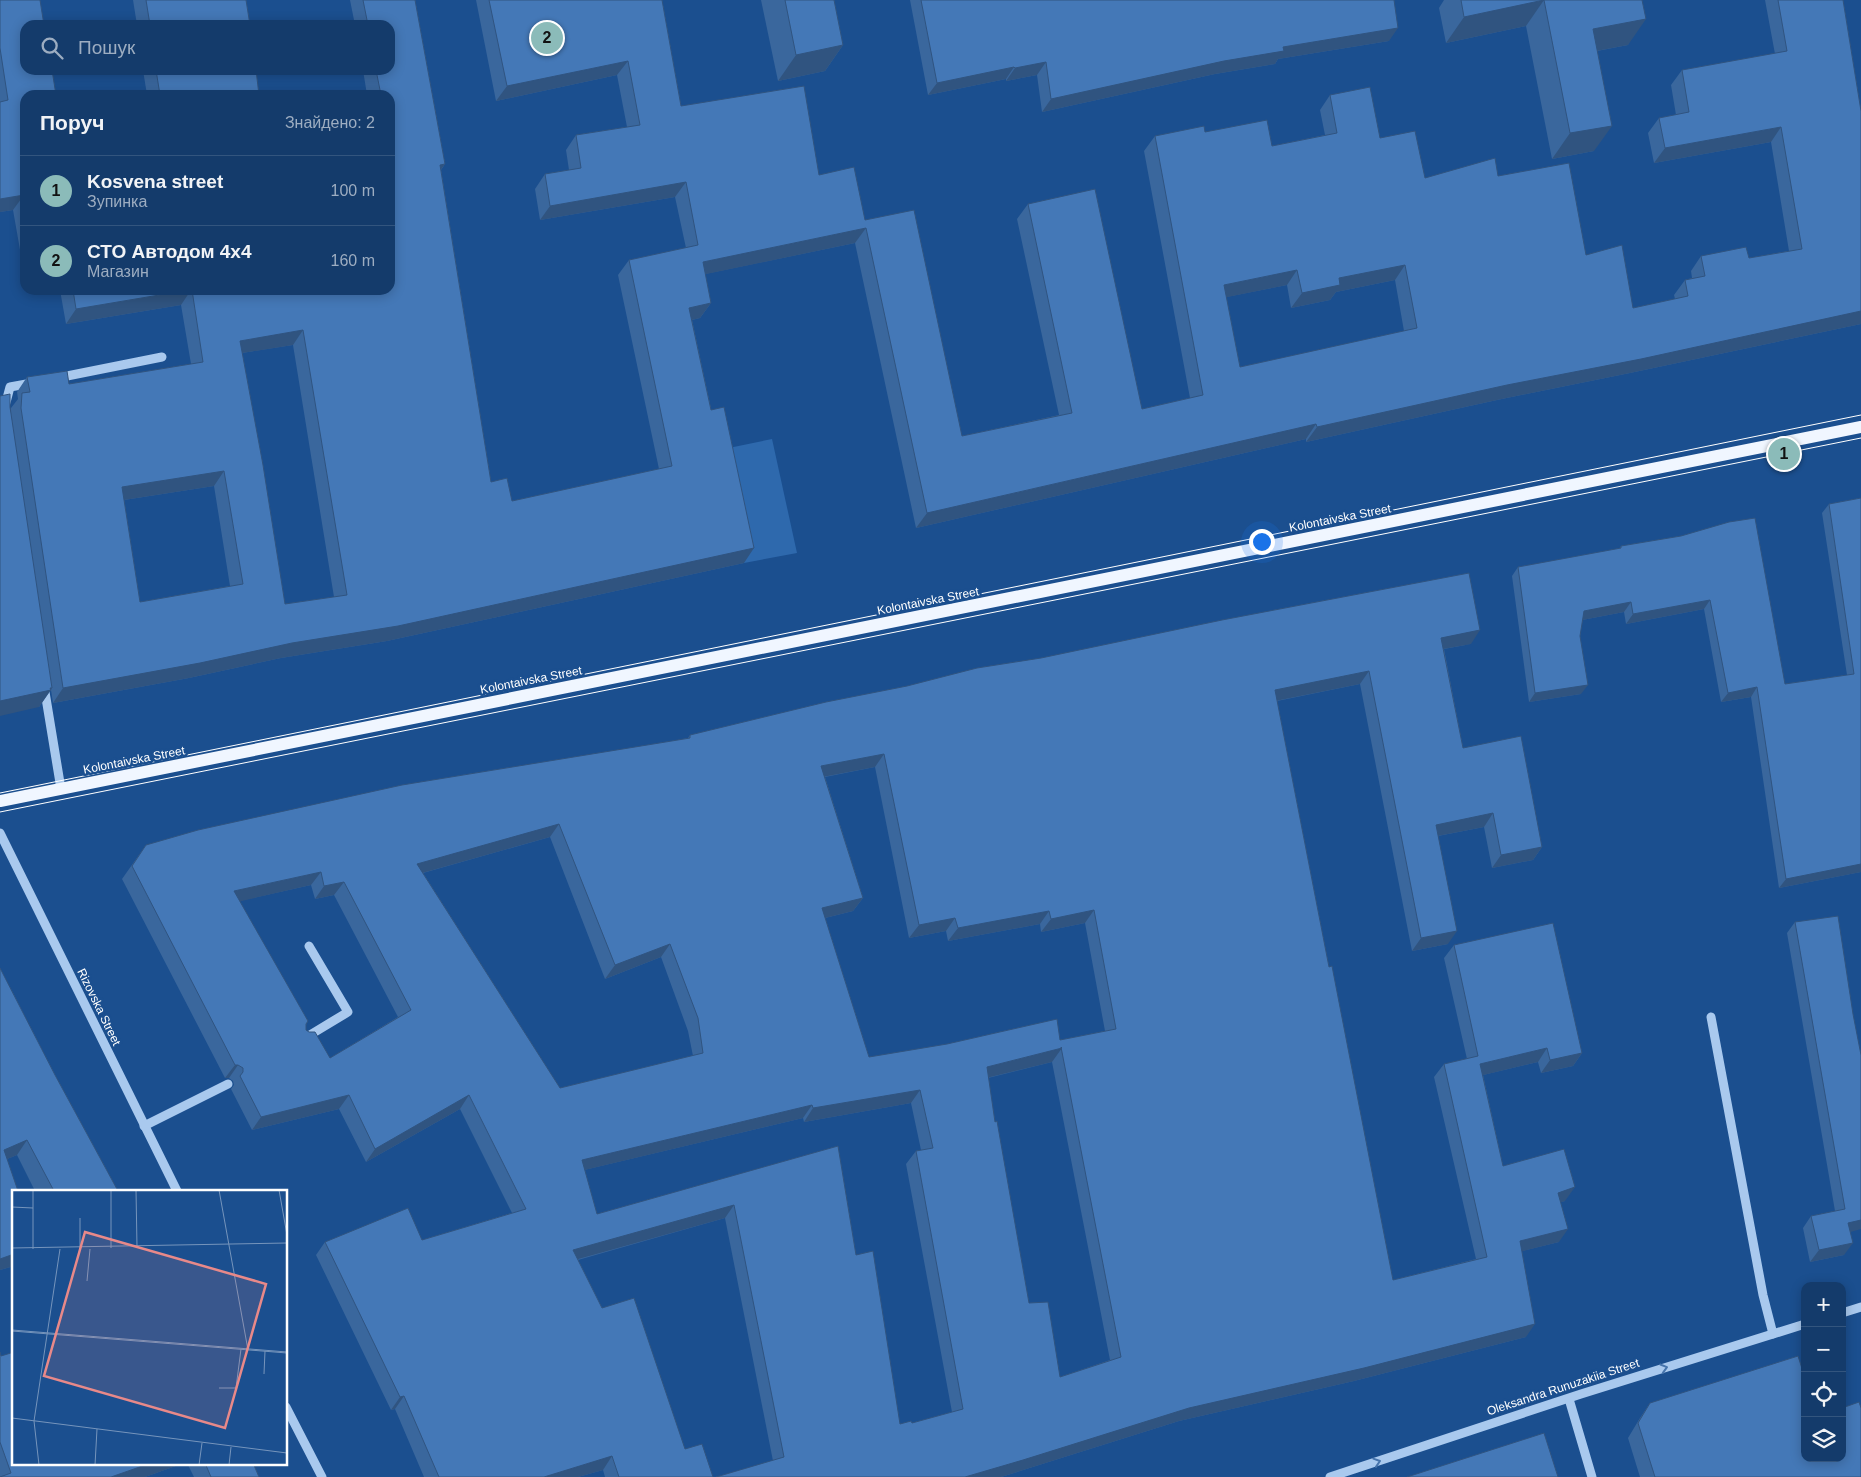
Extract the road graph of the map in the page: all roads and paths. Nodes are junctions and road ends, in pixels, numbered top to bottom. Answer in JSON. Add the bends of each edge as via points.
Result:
{"nodes":[{"id":1,"x":162,"y":357,"type":"dead end"},
{"id":2,"x":4,"y":414,"type":"edge"},
{"id":3,"x":1861,"y":427,"type":"edge"},
{"id":4,"x":42,"y":676,"type":"edge"},
{"id":5,"x":61,"y":789,"type":"junction"},
{"id":6,"x":0,"y":801,"type":"edge"},
{"id":7,"x":0,"y":833,"type":"edge"},
{"id":8,"x":309,"y":946,"type":"dead end"},
{"id":9,"x":1711,"y":1017,"type":"dead end"},
{"id":10,"x":302,"y":1040,"type":"edge"},
{"id":11,"x":228,"y":1084,"type":"dead end"},
{"id":12,"x":144,"y":1126,"type":"junction"},
{"id":13,"x":176,"y":1190,"type":"edge"},
{"id":14,"x":1861,"y":1307,"type":"edge"},
{"id":15,"x":1846,"y":1312,"type":"edge"},
{"id":16,"x":1801,"y":1325,"type":"edge"},
{"id":17,"x":1773,"y":1334,"type":"junction"},
{"id":18,"x":1569,"y":1399,"type":"junction"},
{"id":19,"x":288,"y":1410,"type":"edge"},
{"id":20,"x":322,"y":1477,"type":"edge"},
{"id":21,"x":1330,"y":1477,"type":"edge"},
{"id":22,"x":1592,"y":1477,"type":"edge"}],
"edges":[{"from":1,"to":2,"type":"street","via":[[10,387]]},
{"from":3,"to":5,"type":"main road","name":"Kolontaivska Street"},
{"from":4,"to":5,"type":"street"},
{"from":5,"to":6,"type":"main road","name":"Kolontaivska Street"},
{"from":7,"to":12,"type":"street","name":"Rizovska Street"},
{"from":8,"to":10,"type":"street","via":[[348,1012]]},
{"from":9,"to":17,"type":"street"},
{"from":11,"to":12,"type":"street"},
{"from":12,"to":13,"type":"street","name":"Rizovska Street"},
{"from":14,"to":15,"type":"street"},
{"from":16,"to":17,"type":"street","name":"Oleksandra Runuzakiia Street"},
{"from":18,"to":17,"type":"street","name":"Oleksandra Runuzakiia Street","one_way":true},
{"from":21,"to":18,"type":"street","name":"Oleksandra Runuzakiia Street","one_way":true},
{"from":18,"to":22,"type":"street"},
{"from":19,"to":20,"type":"street"}]}
